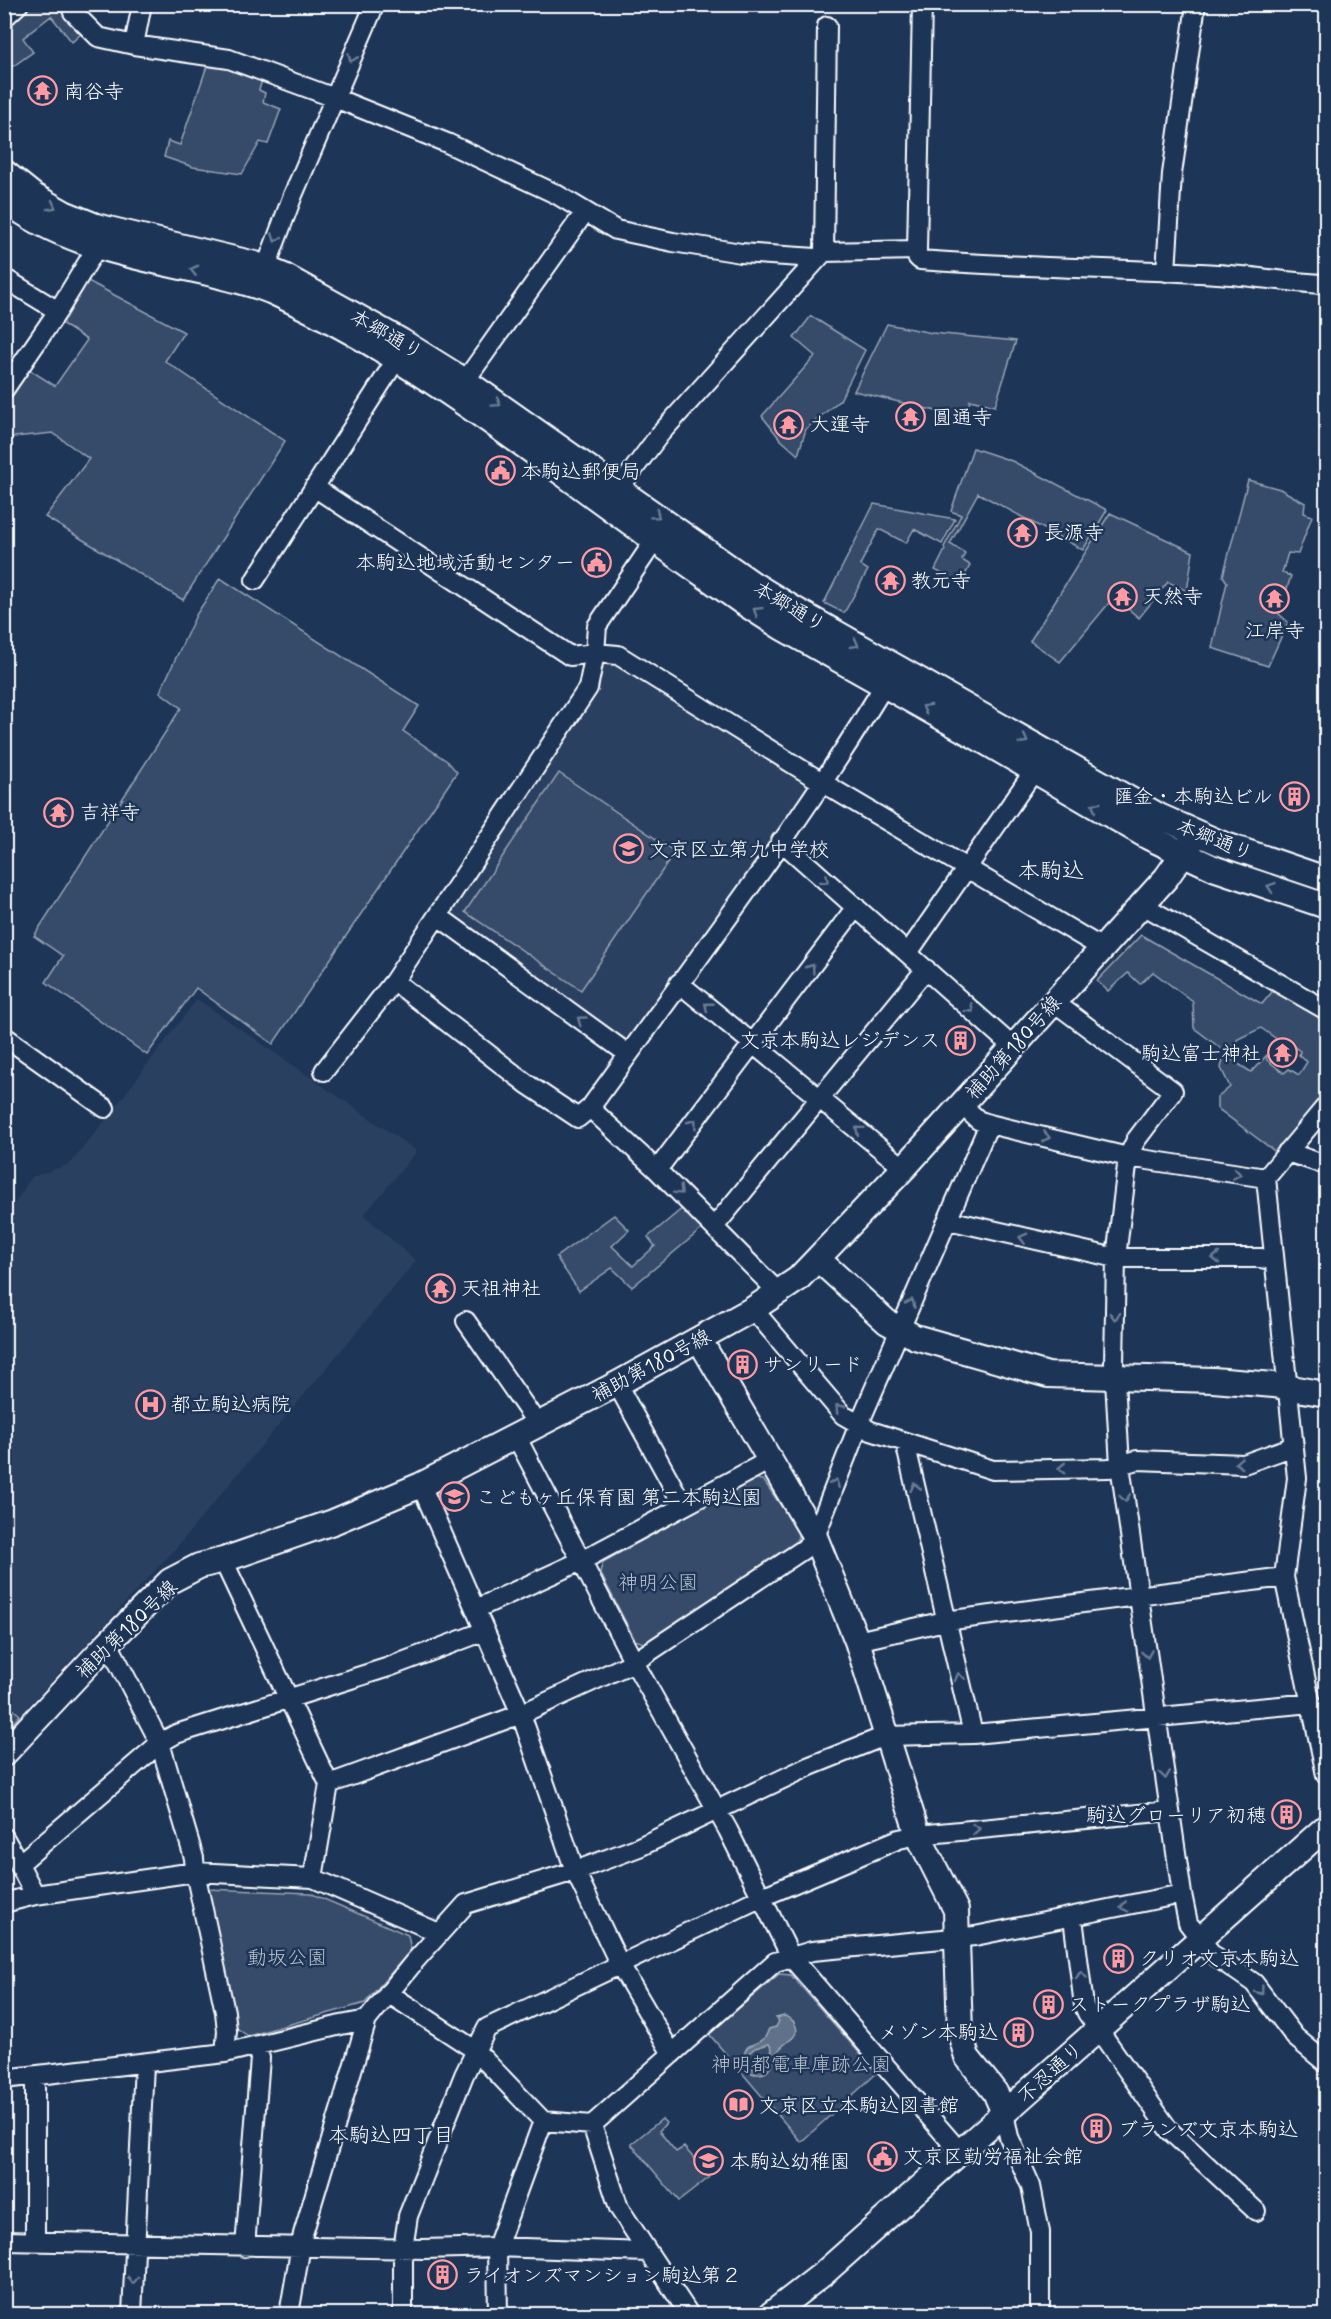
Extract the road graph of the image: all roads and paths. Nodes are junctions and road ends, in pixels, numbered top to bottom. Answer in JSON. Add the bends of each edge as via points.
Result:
{"nodes":[{"id":1,"x":19,"y":4,"type":"edge"},
{"id":2,"x":70,"y":4,"type":"edge"},
{"id":3,"x":142,"y":4,"type":"edge"},
{"id":4,"x":375,"y":4,"type":"edge"},
{"id":5,"x":922,"y":4,"type":"edge"},
{"id":6,"x":1196,"y":4,"type":"edge"},
{"id":7,"x":4,"y":18,"type":"edge"},
{"id":8,"x":827,"y":26,"type":"dead end"},
{"id":9,"x":134,"y":45,"type":"junction"},
{"id":10,"x":335,"y":98,"type":"junction"},
{"id":11,"x":4,"y":172,"type":"edge"},
{"id":12,"x":4,"y":199,"type":"edge"},
{"id":13,"x":585,"y":212,"type":"junction"},
{"id":14,"x":97,"y":247,"type":"junction"},
{"id":15,"x":917,"y":250,"type":"junction"},
{"id":16,"x":820,"y":255,"type":"junction"},
{"id":17,"x":264,"y":272,"type":"junction"},
{"id":18,"x":1166,"y":272,"type":"junction"},
{"id":19,"x":4,"y":278,"type":"edge"},
{"id":20,"x":1326,"y":284,"type":"edge"},
{"id":21,"x":58,"y":311,"type":"junction"},
{"id":22,"x":396,"y":360,"type":"junction"},
{"id":23,"x":465,"y":381,"type":"junction"},
{"id":24,"x":4,"y":390,"type":"edge"},
{"id":25,"x":314,"y":487,"type":"junction"},
{"id":26,"x":613,"y":497,"type":"junction"},
{"id":27,"x":655,"y":540,"type":"junction"},
{"id":28,"x":255,"y":580,"type":"dead end"},
{"id":29,"x":595,"y":653,"type":"junction"},
{"id":30,"x":890,"y":676,"type":"junction"},
{"id":31,"x":1034,"y":771,"type":"junction"},
{"id":32,"x":822,"y":782,"type":"junction"},
{"id":33,"x":1197,"y":834,"type":"junction"},
{"id":34,"x":781,"y":841,"type":"junction"},
{"id":35,"x":1184,"y":855,"type":"junction"},
{"id":36,"x":968,"y":869,"type":"junction"},
{"id":37,"x":1326,"y":879,"type":"edge"},
{"id":38,"x":1141,"y":904,"type":"junction"},
{"id":39,"x":1326,"y":906,"type":"edge"},
{"id":40,"x":856,"y":907,"type":"junction"},
{"id":41,"x":438,"y":916,"type":"junction"},
{"id":42,"x":1102,"y":948,"type":"junction"},
{"id":43,"x":908,"y":953,"type":"junction"},
{"id":44,"x":926,"y":969,"type":"junction"},
{"id":45,"x":394,"y":981,"type":"junction"},
{"id":46,"x":679,"y":983,"type":"junction"},
{"id":47,"x":1054,"y":1002,"type":"junction"},
{"id":48,"x":1326,"y":1010,"type":"edge"},
{"id":49,"x":4,"y":1036,"type":"edge"},
{"id":50,"x":753,"y":1043,"type":"junction"},
{"id":51,"x":1013,"y":1047,"type":"junction"},
{"id":52,"x":628,"y":1054,"type":"junction"},
{"id":53,"x":324,"y":1071,"type":"dead end"},
{"id":54,"x":820,"y":1097,"type":"junction"},
{"id":55,"x":961,"y":1104,"type":"junction"},
{"id":56,"x":1326,"y":1106,"type":"edge"},
{"id":57,"x":105,"y":1108,"type":"dead end"},
{"id":58,"x":590,"y":1108,"type":"junction"},
{"id":59,"x":989,"y":1124,"type":"junction"},
{"id":60,"x":1287,"y":1152,"type":"junction"},
{"id":61,"x":1128,"y":1157,"type":"junction"},
{"id":62,"x":1326,"y":1165,"type":"edge"},
{"id":63,"x":904,"y":1168,"type":"junction"},
{"id":64,"x":657,"y":1170,"type":"junction"},
{"id":65,"x":1266,"y":1178,"type":"junction"},
{"id":66,"x":948,"y":1220,"type":"junction"},
{"id":67,"x":714,"y":1227,"type":"junction"},
{"id":68,"x":1116,"y":1258,"type":"junction"},
{"id":69,"x":819,"y":1260,"type":"junction"},
{"id":70,"x":1274,"y":1260,"type":"junction"},
{"id":71,"x":779,"y":1293,"type":"junction"},
{"id":72,"x":753,"y":1309,"type":"junction"},
{"id":73,"x":466,"y":1321,"type":"dead end"},
{"id":74,"x":899,"y":1329,"type":"junction"},
{"id":75,"x":699,"y":1339,"type":"junction"},
{"id":76,"x":1115,"y":1377,"type":"junction"},
{"id":77,"x":617,"y":1384,"type":"junction"},
{"id":78,"x":1288,"y":1387,"type":"junction"},
{"id":79,"x":1326,"y":1394,"type":"edge"},
{"id":80,"x":859,"y":1424,"type":"junction"},
{"id":81,"x":538,"y":1425,"type":"junction"},
{"id":82,"x":516,"y":1436,"type":"junction"},
{"id":83,"x":908,"y":1443,"type":"junction"},
{"id":84,"x":1294,"y":1446,"type":"junction"},
{"id":85,"x":770,"y":1460,"type":"junction"},
{"id":86,"x":1120,"y":1465,"type":"junction"},
{"id":87,"x":421,"y":1485,"type":"junction"},
{"id":88,"x":683,"y":1505,"type":"junction"},
{"id":89,"x":815,"y":1537,"type":"junction"},
{"id":90,"x":223,"y":1560,"type":"junction"},
{"id":91,"x":583,"y":1560,"type":"junction"},
{"id":92,"x":1284,"y":1577,"type":"junction"},
{"id":93,"x":1138,"y":1596,"type":"junction"},
{"id":94,"x":476,"y":1609,"type":"junction"},
{"id":95,"x":945,"y":1621,"type":"junction"},
{"id":96,"x":485,"y":1631,"type":"junction"},
{"id":97,"x":857,"y":1641,"type":"junction"},
{"id":98,"x":108,"y":1643,"type":"junction"},
{"id":99,"x":634,"y":1662,"type":"junction"},
{"id":100,"x":290,"y":1699,"type":"junction"},
{"id":101,"x":1312,"y":1702,"type":"junction"},
{"id":102,"x":521,"y":1714,"type":"junction"},
{"id":103,"x":1156,"y":1717,"type":"junction"},
{"id":104,"x":973,"y":1734,"type":"junction"},
{"id":105,"x":885,"y":1736,"type":"junction"},
{"id":106,"x":160,"y":1743,"type":"junction"},
{"id":107,"x":4,"y":1754,"type":"edge"},
{"id":108,"x":1326,"y":1775,"type":"edge"},
{"id":109,"x":329,"y":1784,"type":"junction"},
{"id":110,"x":716,"y":1810,"type":"junction"},
{"id":111,"x":1170,"y":1811,"type":"junction"},
{"id":112,"x":1326,"y":1827,"type":"edge"},
{"id":113,"x":918,"y":1835,"type":"junction"},
{"id":114,"x":4,"y":1837,"type":"edge"},
{"id":115,"x":19,"y":1864,"type":"junction"},
{"id":116,"x":575,"y":1871,"type":"junction"},
{"id":117,"x":195,"y":1872,"type":"junction"},
{"id":118,"x":313,"y":1878,"type":"junction"},
{"id":119,"x":1182,"y":1894,"type":"junction"},
{"id":120,"x":34,"y":1895,"type":"junction"},
{"id":121,"x":762,"y":1897,"type":"junction"},
{"id":122,"x":4,"y":1903,"type":"edge"},
{"id":123,"x":1074,"y":1918,"type":"junction"},
{"id":124,"x":440,"y":1933,"type":"junction"},
{"id":125,"x":958,"y":1939,"type":"junction"},
{"id":126,"x":1201,"y":1940,"type":"junction"},
{"id":127,"x":791,"y":1957,"type":"junction"},
{"id":128,"x":620,"y":1965,"type":"junction"},
{"id":129,"x":388,"y":1993,"type":"junction"},
{"id":130,"x":367,"y":2020,"type":"junction"},
{"id":131,"x":1098,"y":2029,"type":"junction"},
{"id":132,"x":256,"y":2047,"type":"junction"},
{"id":133,"x":475,"y":2050,"type":"junction"},
{"id":134,"x":225,"y":2053,"type":"junction"},
{"id":135,"x":672,"y":2054,"type":"junction"},
{"id":136,"x":1326,"y":2063,"type":"edge"},
{"id":137,"x":144,"y":2064,"type":"junction"},
{"id":138,"x":35,"y":2076,"type":"junction"},
{"id":139,"x":4,"y":2079,"type":"edge"},
{"id":140,"x":1004,"y":2114,"type":"junction"},
{"id":141,"x":543,"y":2121,"type":"junction"},
{"id":142,"x":592,"y":2125,"type":"junction"},
{"id":143,"x":960,"y":2152,"type":"junction"},
{"id":144,"x":1256,"y":2211,"type":"dead end"},
{"id":145,"x":4,"y":2241,"type":"edge"},
{"id":146,"x":36,"y":2242,"type":"junction"},
{"id":147,"x":135,"y":2245,"type":"junction"},
{"id":148,"x":244,"y":2247,"type":"junction"},
{"id":149,"x":300,"y":2247,"type":"junction"},
{"id":150,"x":497,"y":2247,"type":"junction"},
{"id":151,"x":403,"y":2249,"type":"junction"},
{"id":152,"x":648,"y":2252,"type":"junction"},
{"id":153,"x":132,"y":2314,"type":"edge"},
{"id":154,"x":289,"y":2314,"type":"edge"},
{"id":155,"x":403,"y":2314,"type":"edge"},
{"id":156,"x":498,"y":2314,"type":"edge"},
{"id":157,"x":689,"y":2314,"type":"edge"},
{"id":158,"x":771,"y":2314,"type":"edge"},
{"id":159,"x":1040,"y":2314,"type":"edge"}],
"edges":[{"from":1,"to":7,"type":"street"},
{"from":2,"to":9,"type":"street","via":[[98,37]]},
{"from":3,"to":9,"type":"street"},
{"from":4,"to":10,"type":"street","one_way":true},
{"from":5,"to":15,"type":"street"},
{"from":6,"to":18,"type":"street","via":[[1172,174]]},
{"from":8,"to":16,"type":"street"},
{"from":9,"to":10,"type":"street","via":[[229,60]]},
{"from":10,"to":13,"type":"street","via":[[476,156]]},
{"from":10,"to":17,"type":"street","one_way":true},
{"from":11,"to":17,"type":"main road","name":"本郷通り","one_way":true,"via":[[34,196],[96,226]]},
{"from":12,"to":14,"type":"main road","name":"本郷通り","via":[[38,222]]},
{"from":13,"to":16,"type":"street","via":[[616,230],[673,242],[752,254]]},
{"from":13,"to":23,"type":"street"},
{"from":17,"to":14,"type":"main road","name":"本郷通り","one_way":true},
{"from":14,"to":21,"type":"street"},
{"from":15,"to":16,"type":"street"},
{"from":15,"to":18,"type":"street","via":[[920,260]]},
{"from":16,"to":26,"type":"street","via":[[660,434]]},
{"from":17,"to":22,"type":"main road","name":"本郷通り","via":[[297,304]]},
{"from":17,"to":23,"type":"main road","name":"本郷通り","via":[[401,341]]},
{"from":18,"to":20,"type":"street"},
{"from":19,"to":21,"type":"street"},
{"from":21,"to":24,"type":"street"},
{"from":22,"to":25,"type":"street"},
{"from":22,"to":26,"type":"main road","name":"本郷通り"},
{"from":23,"to":26,"type":"main road","name":"本郷通り","one_way":true},
{"from":25,"to":28,"type":"street"},
{"from":25,"to":29,"type":"street","via":[[570,656]]},
{"from":26,"to":27,"type":"main road","name":"本郷通り"},
{"from":26,"to":30,"type":"main road","name":"本郷通り","one_way":true},
{"from":27,"to":29,"type":"street","via":[[597,626]]},
{"from":30,"to":27,"type":"main road","name":"本郷通り","one_way":true,"via":[[752,608]]},
{"from":29,"to":32,"type":"street","via":[[618,655]]},
{"from":29,"to":41,"type":"street","via":[[588,688]]},
{"from":31,"to":30,"type":"main road","name":"本郷通り","one_way":true},
{"from":30,"to":32,"type":"street"},
{"from":30,"to":33,"type":"main road","name":"本郷通り","one_way":true},
{"from":35,"to":31,"type":"main road","name":"本郷通り","one_way":true},
{"from":31,"to":36,"type":"street"},
{"from":32,"to":34,"type":"street"},
{"from":32,"to":36,"type":"street"},
{"from":33,"to":35,"type":"main road","name":"補助第180号線"},
{"from":33,"to":37,"type":"main road","name":"本郷通り"},
{"from":34,"to":40,"type":"street","one_way":true},
{"from":34,"to":46,"type":"street"},
{"from":35,"to":38,"type":"main road","name":"補助第180号線"},
{"from":39,"to":35,"type":"main road","name":"本郷通り","one_way":true},
{"from":36,"to":42,"type":"street"},
{"from":36,"to":43,"type":"street"},
{"from":38,"to":42,"type":"main road","name":"補助第180号線"},
{"from":38,"to":48,"type":"street"},
{"from":40,"to":43,"type":"street"},
{"from":50,"to":40,"type":"street","one_way":true},
{"from":41,"to":45,"type":"street"},
{"from":52,"to":41,"type":"street","one_way":true},
{"from":42,"to":47,"type":"main road","name":"補助第180号線"},
{"from":43,"to":44,"type":"street"},
{"from":44,"to":51,"type":"street","one_way":true},
{"from":44,"to":54,"type":"street"},
{"from":45,"to":53,"type":"street"},
{"from":45,"to":58,"type":"street","via":[[526,1084],[578,1118]]},
{"from":50,"to":46,"type":"street","one_way":true},
{"from":46,"to":52,"type":"street"},
{"from":47,"to":51,"type":"main road","name":"補助第180号線"},
{"from":47,"to":61,"type":"street","via":[[1173,1090]]},
{"from":49,"to":57,"type":"street"},
{"from":50,"to":54,"type":"street"},
{"from":64,"to":50,"type":"street","one_way":true},
{"from":51,"to":55,"type":"main road","name":"補助第180号線"},
{"from":52,"to":58,"type":"street"},
{"from":63,"to":54,"type":"street","one_way":true},
{"from":54,"to":67,"type":"street"},
{"from":55,"to":59,"type":"street","via":[[978,1120]]},
{"from":55,"to":63,"type":"main road","name":"補助第180号線"},
{"from":56,"to":60,"type":"street"},
{"from":58,"to":64,"type":"street"},
{"from":59,"to":61,"type":"street","one_way":true},
{"from":59,"to":66,"type":"street"},
{"from":60,"to":62,"type":"street"},
{"from":60,"to":65,"type":"street"},
{"from":61,"to":65,"type":"street","one_way":true},
{"from":61,"to":68,"type":"street"},
{"from":63,"to":69,"type":"main road","name":"補助第180号線"},
{"from":64,"to":67,"type":"street","one_way":true},
{"from":65,"to":70,"type":"street"},
{"from":68,"to":66,"type":"street","one_way":true},
{"from":74,"to":66,"type":"street","one_way":true},
{"from":67,"to":71,"type":"street"},
{"from":70,"to":68,"type":"street","one_way":true},
{"from":68,"to":76,"type":"street","one_way":true},
{"from":69,"to":71,"type":"main road","name":"補助第180号線"},
{"from":69,"to":74,"type":"main road"},
{"from":70,"to":78,"type":"street"},
{"from":71,"to":72,"type":"main road","name":"補助第180号線"},
{"from":72,"to":75,"type":"main road","name":"補助第180号線"},
{"from":80,"to":72,"type":"street","one_way":true,"via":[[843,1415]]},
{"from":73,"to":81,"type":"street"},
{"from":74,"to":76,"type":"main road","via":[[1048,1375]]},
{"from":74,"to":80,"type":"street"},
{"from":75,"to":77,"type":"main road","name":"補助第180号線"},
{"from":75,"to":85,"type":"main road"},
{"from":76,"to":78,"type":"main road"},
{"from":76,"to":86,"type":"street"},
{"from":77,"to":81,"type":"main road","name":"補助第180号線"},
{"from":77,"to":88,"type":"street"},
{"from":78,"to":79,"type":"main road"},
{"from":78,"to":84,"type":"street"},
{"from":80,"to":83,"type":"street"},
{"from":89,"to":80,"type":"street","one_way":true},
{"from":81,"to":82,"type":"main road","name":"補助第180号線"},
{"from":82,"to":87,"type":"main road","name":"補助第180号線"},
{"from":82,"to":91,"type":"street"},
{"from":86,"to":83,"type":"street","one_way":true,"via":[[993,1470]]},
{"from":95,"to":83,"type":"street","one_way":true},
{"from":84,"to":86,"type":"street","one_way":true,"via":[[1244,1464],[1137,1460]]},
{"from":84,"to":92,"type":"street","via":[[1297,1478]]},
{"from":85,"to":88,"type":"street"},
{"from":85,"to":89,"type":"main road"},
{"from":86,"to":93,"type":"street","one_way":true},
{"from":87,"to":90,"type":"main road","name":"補助第180号線","via":[[333,1522]]},
{"from":87,"to":94,"type":"street"},
{"from":88,"to":91,"type":"street"},
{"from":89,"to":97,"type":"main road"},
{"from":89,"to":99,"type":"street","via":[[804,1549]]},
{"from":90,"to":98,"type":"main road","name":"補助第180号線","via":[[199,1566],[170,1581]]},
{"from":90,"to":100,"type":"street"},
{"from":91,"to":94,"type":"street"},
{"from":91,"to":99,"type":"street"},
{"from":92,"to":93,"type":"street"},
{"from":92,"to":101,"type":"street"},
{"from":93,"to":95,"type":"street"},
{"from":93,"to":103,"type":"street","one_way":true},
{"from":94,"to":96,"type":"street"},
{"from":95,"to":97,"type":"street"},
{"from":104,"to":95,"type":"street","one_way":true},
{"from":96,"to":100,"type":"street"},
{"from":96,"to":102,"type":"street"},
{"from":97,"to":105,"type":"main road"},
{"from":98,"to":106,"type":"street"},
{"from":98,"to":107,"type":"main road","name":"補助第180号線"},
{"from":99,"to":102,"type":"street"},
{"from":99,"to":110,"type":"street"},
{"from":100,"to":106,"type":"street","via":[[176,1734]]},
{"from":100,"to":109,"type":"street"},
{"from":101,"to":103,"type":"street"},
{"from":101,"to":108,"type":"street"},
{"from":102,"to":109,"type":"street"},
{"from":102,"to":116,"type":"street"},
{"from":103,"to":104,"type":"street"},
{"from":103,"to":111,"type":"street","one_way":true},
{"from":104,"to":105,"type":"street"},
{"from":105,"to":110,"type":"street"},
{"from":105,"to":113,"type":"main road"},
{"from":106,"to":115,"type":"street"},
{"from":106,"to":117,"type":"street"},
{"from":109,"to":118,"type":"street"},
{"from":110,"to":116,"type":"street","via":[[639,1847]]},
{"from":110,"to":121,"type":"street"},
{"from":113,"to":111,"type":"street","one_way":true},
{"from":111,"to":119,"type":"street"},
{"from":112,"to":126,"type":"main road","name":"不忍通り"},
{"from":113,"to":121,"type":"street"},
{"from":113,"to":125,"type":"main road","via":[[956,1910]]},
{"from":114,"to":115,"type":"street"},
{"from":115,"to":120,"type":"street"},
{"from":116,"to":124,"type":"street","via":[[466,1904]]},
{"from":116,"to":128,"type":"street"},
{"from":117,"to":118,"type":"street"},
{"from":117,"to":120,"type":"street"},
{"from":117,"to":134,"type":"street","via":[[225,2012]]},
{"from":118,"to":124,"type":"street"},
{"from":119,"to":123,"type":"street","one_way":true},
{"from":119,"to":126,"type":"street","via":[[1188,1923]]},
{"from":120,"to":122,"type":"street"},
{"from":121,"to":127,"type":"street"},
{"from":121,"to":128,"type":"street"},
{"from":123,"to":125,"type":"street"},
{"from":131,"to":123,"type":"street","one_way":true,"via":[[1084,2006]]},
{"from":124,"to":129,"type":"street"},
{"from":125,"to":127,"type":"street","via":[[812,1951]]},
{"from":125,"to":140,"type":"main road","via":[[960,2033],[967,2057],[995,2092]]},
{"from":126,"to":131,"type":"main road","name":"不忍通り"},
{"from":126,"to":136,"type":"street","one_way":true,"via":[[1212,1954],[1254,1983],[1295,2037]]},
{"from":127,"to":135,"type":"street","via":[[776,1962]]},
{"from":127,"to":143,"type":"street"},
{"from":128,"to":133,"type":"street","via":[[487,2028]]},
{"from":128,"to":135,"type":"street"},
{"from":129,"to":130,"type":"street"},
{"from":129,"to":133,"type":"street"},
{"from":130,"to":132,"type":"street"},
{"from":130,"to":149,"type":"street"},
{"from":131,"to":140,"type":"main road","name":"不忍通り"},
{"from":131,"to":144,"type":"street","via":[[1169,2130]]},
{"from":132,"to":134,"type":"street"},
{"from":132,"to":148,"type":"street","via":[[260,2058]]},
{"from":133,"to":141,"type":"street"},
{"from":133,"to":151,"type":"street","via":[[408,2216]]},
{"from":134,"to":137,"type":"street"},
{"from":135,"to":142,"type":"street"},
{"from":137,"to":138,"type":"street"},
{"from":137,"to":147,"type":"street"},
{"from":138,"to":139,"type":"street"},
{"from":138,"to":146,"type":"street"},
{"from":140,"to":143,"type":"main road","name":"不忍通り"},
{"from":140,"to":159,"type":"street","via":[[1009,2137],[1031,2186],[1040,2232]]},
{"from":141,"to":142,"type":"street"},
{"from":141,"to":150,"type":"street"},
{"from":142,"to":152,"type":"street","via":[[620,2208]]},
{"from":143,"to":158,"type":"main road","name":"不忍通り","via":[[824,2273]]},
{"from":145,"to":146,"type":"street"},
{"from":146,"to":147,"type":"street"},
{"from":147,"to":148,"type":"street"},
{"from":147,"to":153,"type":"street","one_way":true},
{"from":148,"to":149,"type":"street"},
{"from":149,"to":151,"type":"street"},
{"from":149,"to":154,"type":"street"},
{"from":150,"to":151,"type":"street"},
{"from":150,"to":152,"type":"street"},
{"from":150,"to":156,"type":"street"},
{"from":151,"to":155,"type":"street"},
{"from":152,"to":157,"type":"street"}]}
